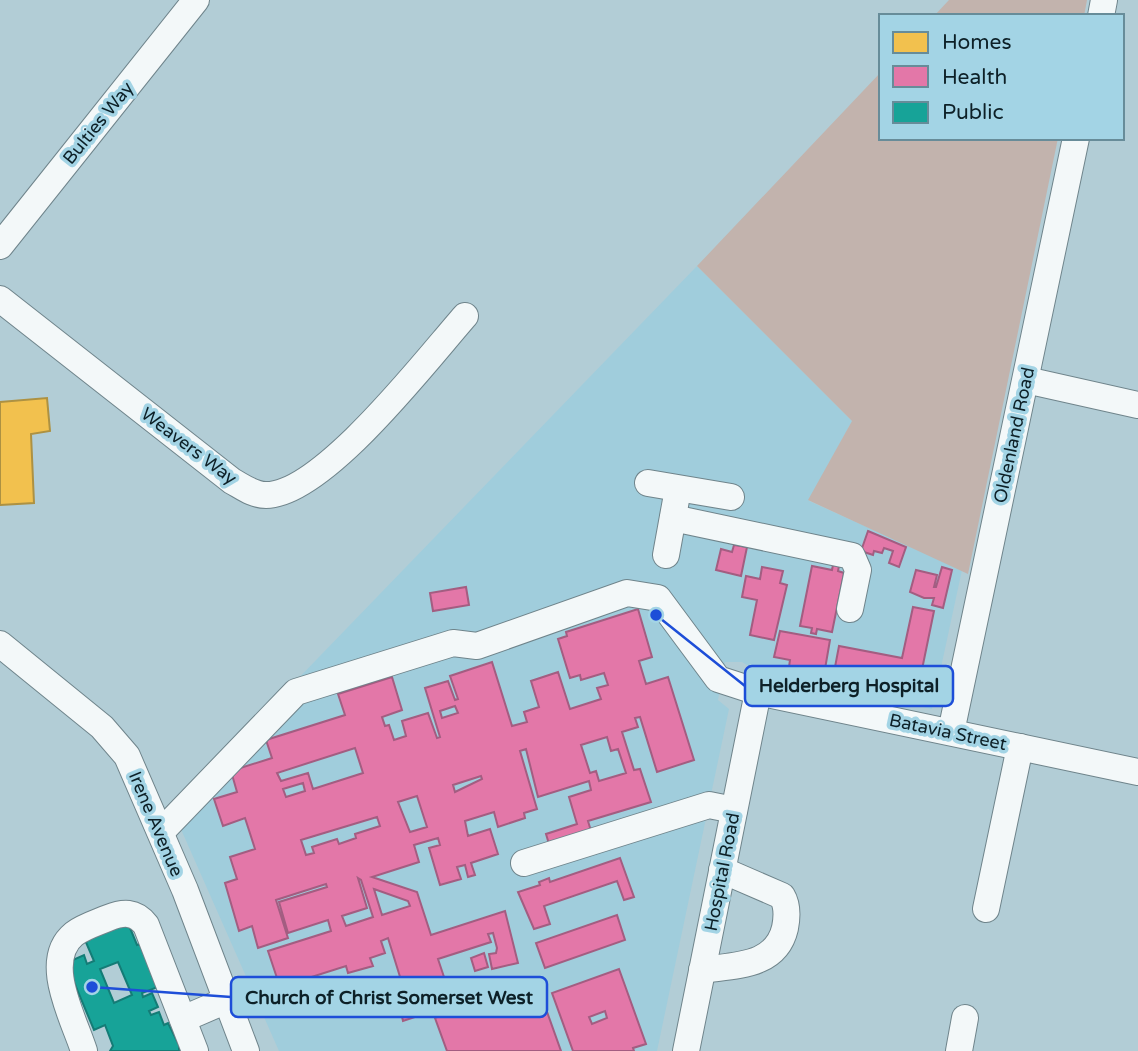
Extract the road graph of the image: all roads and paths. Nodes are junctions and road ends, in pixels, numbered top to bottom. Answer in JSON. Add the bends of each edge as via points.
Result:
{"nodes":[{"id":1,"x":196,"y":0,"type":"edge"},
{"id":2,"x":1076,"y":140,"type":"edge"},
{"id":3,"x":0,"y":246,"type":"edge"},
{"id":4,"x":0,"y":299,"type":"edge"},
{"id":5,"x":465,"y":316,"type":"dead end"},
{"id":6,"x":1026,"y":380,"type":"junction"},
{"id":7,"x":1138,"y":405,"type":"edge"},
{"id":8,"x":648,"y":483,"type":"dead end"},
{"id":9,"x":678,"y":488,"type":"junction"},
{"id":10,"x":731,"y":497,"type":"dead end"},
{"id":11,"x":673,"y":518,"type":"junction"},
{"id":12,"x":666,"y":555,"type":"dead end"},
{"id":13,"x":850,"y":609,"type":"dead end"},
{"id":14,"x":0,"y":645,"type":"edge"},
{"id":15,"x":758,"y":692,"type":"junction"},
{"id":16,"x":951,"y":732,"type":"junction"},
{"id":17,"x":1020,"y":747,"type":"junction"},
{"id":18,"x":1138,"y":772,"type":"edge"},
{"id":19,"x":734,"y":810,"type":"junction"},
{"id":20,"x":161,"y":832,"type":"junction"},
{"id":21,"x":524,"y":863,"type":"dead end"},
{"id":22,"x":722,"y":870,"type":"junction"},
{"id":23,"x":986,"y":909,"type":"dead end"},
{"id":24,"x":702,"y":970,"type":"junction"},
{"id":25,"x":227,"y":1000,"type":"junction"},
{"id":26,"x":965,"y":1018,"type":"dead end"},
{"id":27,"x":183,"y":1019,"type":"junction"},
{"id":28,"x":84,"y":1051,"type":"edge"},
{"id":29,"x":195,"y":1051,"type":"edge"},
{"id":30,"x":246,"y":1051,"type":"edge"},
{"id":31,"x":686,"y":1051,"type":"edge"},
{"id":32,"x":959,"y":1051,"type":"edge"}],
"edges":[{"from":1,"to":3,"type":"street","name":"Bulties Way"},
{"from":2,"to":6,"type":"street","name":"Oldenland Road"},
{"from":4,"to":5,"type":"street","name":"Weavers Way","via":[[232,481],[265,495],[292,488],[327,465]]},
{"from":6,"to":7,"type":"street"},
{"from":6,"to":16,"type":"street","name":"Oldenland Road"},
{"from":8,"to":9,"type":"street"},
{"from":9,"to":10,"type":"street"},
{"from":9,"to":11,"type":"street"},
{"from":11,"to":12,"type":"street"},
{"from":11,"to":13,"type":"street","via":[[852,556],[858,569]]},
{"from":14,"to":20,"type":"street","name":"Irene Avenue","via":[[113,737],[127,756]]},
{"from":15,"to":16,"type":"street","name":"Batavia Street"},
{"from":15,"to":19,"type":"street","name":"Hospital Road"},
{"from":15,"to":20,"type":"street","name":"Batavia Street","via":[[718,679],[658,598],[627,593],[477,646],[453,643],[296,692]]},
{"from":16,"to":17,"type":"street","name":"Batavia Street"},
{"from":17,"to":18,"type":"street","name":"Batavia Street"},
{"from":17,"to":23,"type":"street"},
{"from":19,"to":21,"type":"street","via":[[709,805]]},
{"from":19,"to":22,"type":"street","name":"Hospital Road"},
{"from":20,"to":25,"type":"street","name":"Irene Avenue"},
{"from":22,"to":24,"type":"street","name":"Hospital Road"},
{"from":22,"to":24,"type":"street","via":[[782,896],[787,921],[779,944],[767,957]]},
{"from":24,"to":31,"type":"street","name":"Hospital Road"},
{"from":25,"to":27,"type":"street"},
{"from":25,"to":30,"type":"street","name":"Irene Avenue"},
{"from":26,"to":32,"type":"street"},
{"from":27,"to":28,"type":"street","via":[[146,925],[132,914],[119,914],[75,933],[59,958],[61,981]]},
{"from":27,"to":29,"type":"street"}]}
